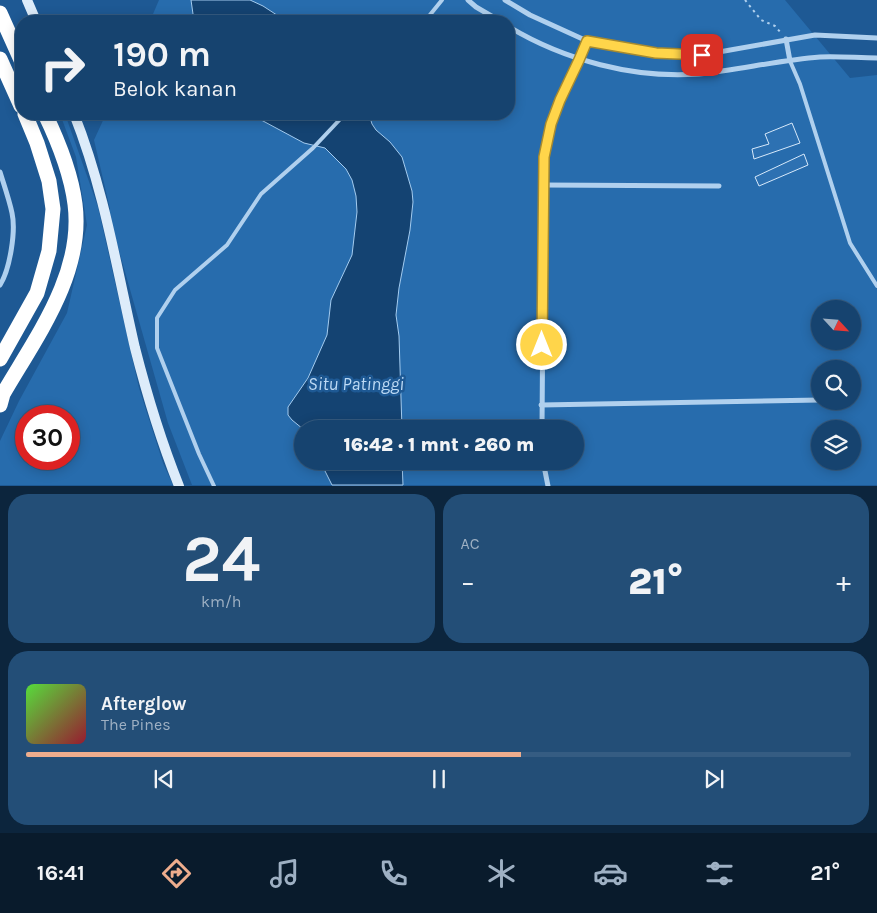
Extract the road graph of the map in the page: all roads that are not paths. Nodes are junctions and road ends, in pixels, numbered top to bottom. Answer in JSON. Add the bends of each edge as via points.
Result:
{"nodes":[{"id":1,"x":27,"y":0,"type":"edge"},
{"id":2,"x":442,"y":0,"type":"edge"},
{"id":3,"x":468,"y":0,"type":"edge"},
{"id":4,"x":480,"y":0,"type":"edge"},
{"id":5,"x":505,"y":0,"type":"edge"},
{"id":6,"x":476,"y":7,"type":"junction"},
{"id":7,"x":0,"y":13,"type":"edge"},
{"id":8,"x":33,"y":15,"type":"edge"},
{"id":9,"x":429,"y":15,"type":"edge"},
{"id":10,"x":490,"y":15,"type":"edge"},
{"id":11,"x":515,"y":30,"type":"edge"},
{"id":12,"x":877,"y":38,"type":"edge"},
{"id":13,"x":786,"y":40,"type":"junction"},
{"id":14,"x":587,"y":41,"type":"junction"},
{"id":15,"x":15,"y":47,"type":"edge"},
{"id":16,"x":877,"y":58,"type":"edge"},
{"id":17,"x":0,"y":59,"type":"edge"},
{"id":18,"x":579,"y":60,"type":"junction"},
{"id":19,"x":790,"y":61,"type":"junction"},
{"id":20,"x":15,"y":93,"type":"edge"},
{"id":21,"x":27,"y":120,"type":"edge"},
{"id":22,"x":49,"y":120,"type":"edge"},
{"id":23,"x":76,"y":120,"type":"edge"},
{"id":24,"x":339,"y":120,"type":"edge"},
{"id":25,"x":0,"y":172,"type":"edge"},
{"id":26,"x":543,"y":185,"type":"junction"},
{"id":27,"x":719,"y":186,"type":"dead end"},
{"id":28,"x":0,"y":285,"type":"edge"},
{"id":29,"x":877,"y":286,"type":"edge"},
{"id":30,"x":0,"y":359,"type":"edge"},
{"id":31,"x":1,"y":400,"type":"edge"},
{"id":32,"x":811,"y":400,"type":"edge"},
{"id":33,"x":541,"y":405,"type":"junction"},
{"id":34,"x":542,"y":420,"type":"edge"},
{"id":35,"x":545,"y":470,"type":"edge"},
{"id":36,"x":179,"y":486,"type":"edge"},
{"id":37,"x":214,"y":486,"type":"edge"},
{"id":38,"x":548,"y":486,"type":"edge"}],
"edges":[{"from":1,"to":8,"type":"main road"},
{"from":2,"to":9,"type":"lane"},
{"from":3,"to":6,"type":"street"},
{"from":4,"to":6,"type":"street"},
{"from":5,"to":14,"type":"street"},
{"from":6,"to":10,"type":"street"},
{"from":7,"to":15,"type":"highway"},
{"from":11,"to":18,"type":"street"},
{"from":12,"to":13,"type":"street","via":[[815,35]]},
{"from":13,"to":14,"type":"street","via":[[702,55],[656,53]]},
{"from":13,"to":19,"type":"street"},
{"from":14,"to":18,"type":"street"},
{"from":16,"to":19,"type":"street","via":[[821,57]]},
{"from":17,"to":20,"type":"highway"},
{"from":18,"to":19,"type":"street","via":[[646,73],[697,74]]},
{"from":18,"to":26,"type":"street","via":[[551,124],[544,157]]},
{"from":19,"to":29,"type":"lane","via":[[850,243]]},
{"from":21,"to":30,"type":"highway","via":[[49,181],[53,209],[50,251],[37,293]]},
{"from":22,"to":31,"type":"highway","via":[[70,177],[75,206],[75,238],[55,306]]},
{"from":23,"to":36,"type":"main road","via":[[114,249],[136,350],[165,451]]},
{"from":24,"to":37,"type":"lane","via":[[261,194],[227,246],[175,290],[157,318],[158,348]]},
{"from":25,"to":28,"type":"street","via":[[13,215],[11,253]]},
{"from":26,"to":27,"type":"street"},
{"from":26,"to":33,"type":"street"},
{"from":32,"to":33,"type":"street"},
{"from":33,"to":34,"type":"street"},
{"from":35,"to":38,"type":"street"}]}
